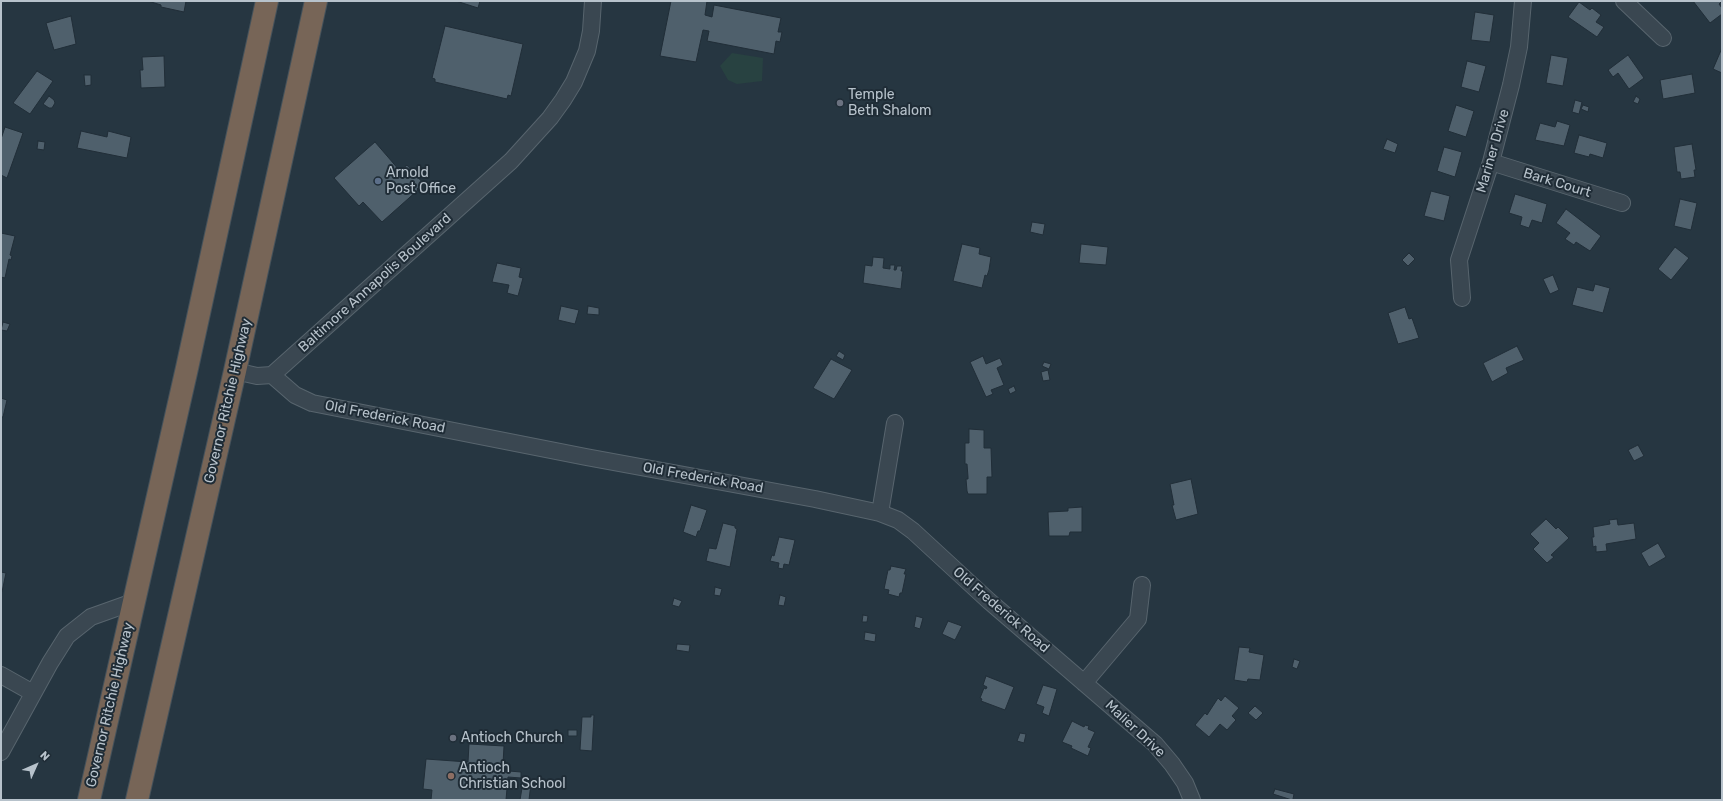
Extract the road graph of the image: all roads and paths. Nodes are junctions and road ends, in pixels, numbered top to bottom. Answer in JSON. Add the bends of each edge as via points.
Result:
{"nodes":[{"id":1,"x":267,"y":1,"type":"edge"},
{"id":2,"x":316,"y":1,"type":"edge"},
{"id":3,"x":593,"y":1,"type":"edge"},
{"id":4,"x":1523,"y":1,"type":"edge"},
{"id":5,"x":1624,"y":1,"type":"edge"},
{"id":6,"x":1663,"y":38,"type":"dead end"},
{"id":7,"x":1491,"y":162,"type":"junction"},
{"id":8,"x":1622,"y":203,"type":"dead end"},
{"id":9,"x":1462,"y":298,"type":"dead end"},
{"id":10,"x":235,"y":370,"type":"junction"},
{"id":11,"x":272,"y":375,"type":"junction"},
{"id":12,"x":895,"y":423,"type":"dead end"},
{"id":13,"x":880,"y":513,"type":"junction"},
{"id":14,"x":1142,"y":585,"type":"dead end"},
{"id":15,"x":133,"y":602,"type":"junction"},
{"id":16,"x":1,"y":675,"type":"edge"},
{"id":17,"x":1084,"y":682,"type":"junction"},
{"id":18,"x":34,"y":693,"type":"junction"},
{"id":19,"x":1,"y":752,"type":"edge"},
{"id":20,"x":89,"y":800,"type":"edge"},
{"id":21,"x":138,"y":800,"type":"edge"},
{"id":22,"x":1192,"y":800,"type":"edge"}],
"edges":[{"from":1,"to":15,"type":"highway","name":"Governor Ritchie Highway"},
{"from":2,"to":10,"type":"highway","name":"Governor Ritchie Highway"},
{"from":3,"to":11,"type":"street","name":"Baltimore Annapolis Boulevard","via":[[587,51],[574,82],[550,118],[511,161]]},
{"from":4,"to":7,"type":"street","name":"Mariner Drive","via":[[1519,48]]},
{"from":5,"to":6,"type":"street"},
{"from":7,"to":8,"type":"street","name":"Bark Court"},
{"from":7,"to":9,"type":"street","name":"Mariner Drive","via":[[1459,260]]},
{"from":10,"to":11,"type":"street","via":[[258,376]]},
{"from":10,"to":21,"type":"highway","name":"Governor Ritchie Highway"},
{"from":11,"to":13,"type":"street","name":"Old Frederick Road","via":[[295,395],[312,403]]},
{"from":12,"to":13,"type":"street"},
{"from":13,"to":17,"type":"street","name":"Old Frederick Road","via":[[898,520],[912,531]]},
{"from":14,"to":17,"type":"street","via":[[1138,619]]},
{"from":15,"to":18,"type":"street","via":[[91,617],[67,636]]},
{"from":15,"to":20,"type":"highway","name":"Governor Ritchie Highway"},
{"from":16,"to":18,"type":"street"},
{"from":17,"to":22,"type":"street","name":"Malier Drive","via":[[1155,744],[1185,783]]},
{"from":18,"to":19,"type":"street"}]}
